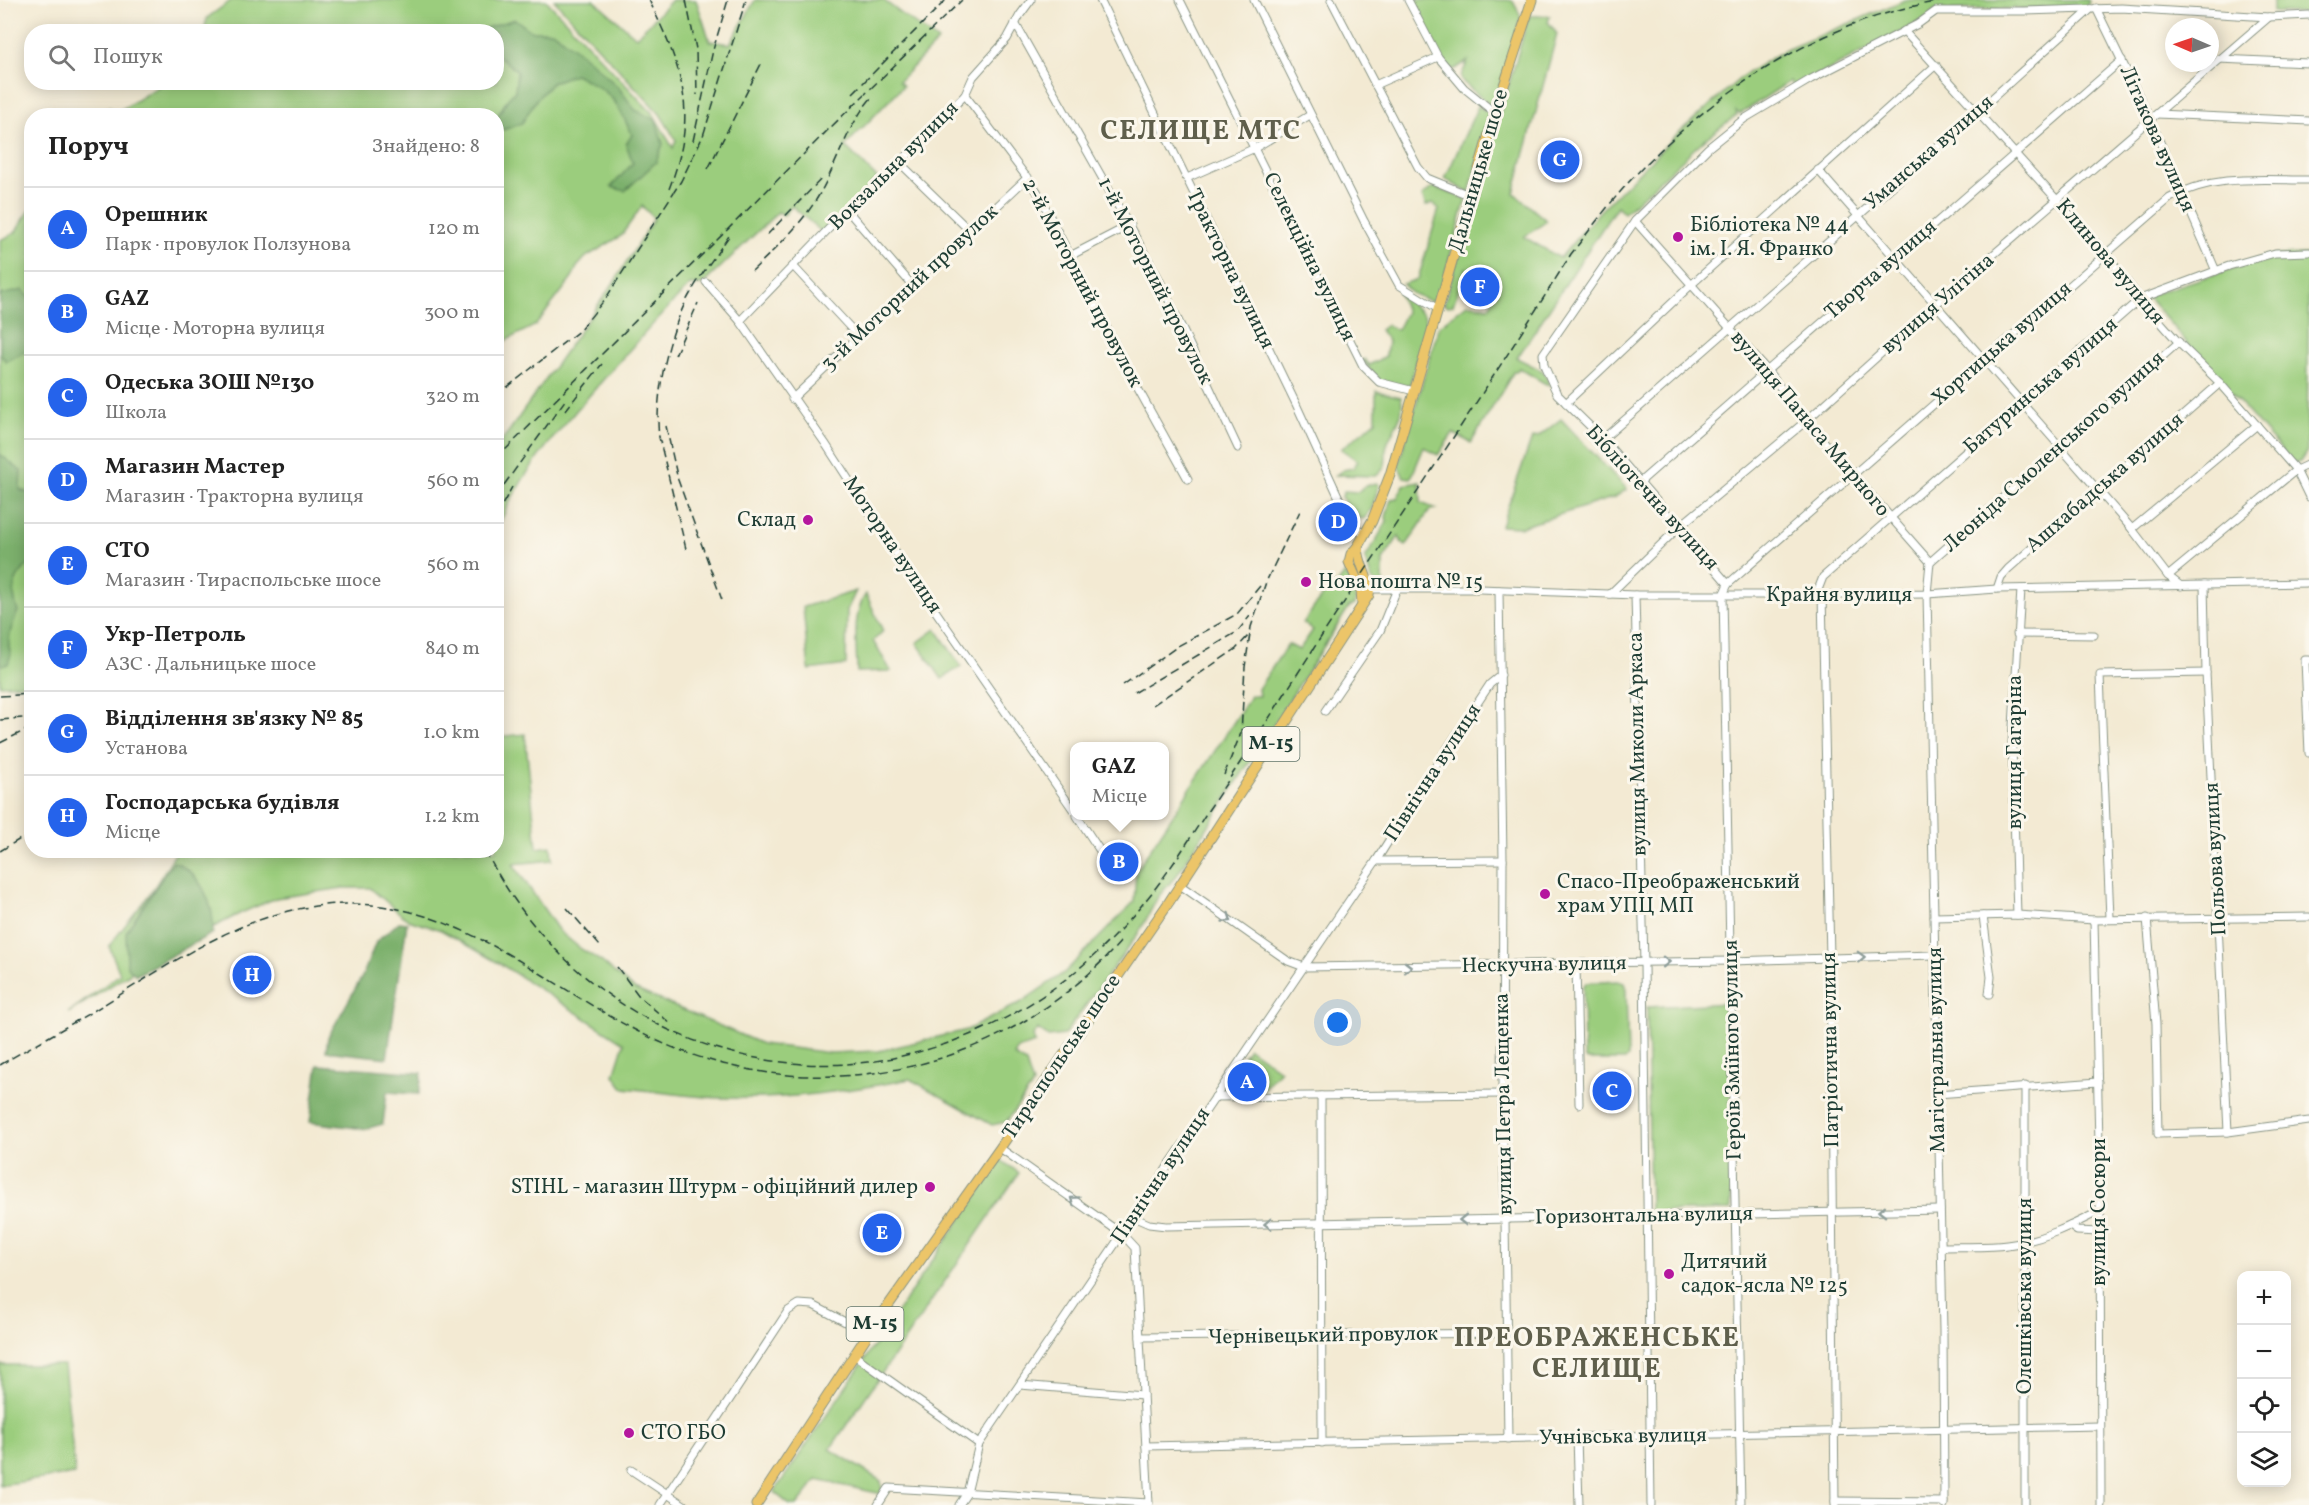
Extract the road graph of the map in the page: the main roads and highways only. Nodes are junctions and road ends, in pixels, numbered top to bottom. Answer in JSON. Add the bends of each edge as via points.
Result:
{"nodes":[{"id":1,"x":1532,"y":0,"type":"edge"},
{"id":2,"x":1365,"y":589,"type":"joint"},
{"id":3,"x":756,"y":1505,"type":"edge"}],
"edges":[{"from":1,"to":2,"type":"main road","name":"Дальницьке шосе","number":"М-15","via":[[1495,113],[1390,475],[1358,546]]},
{"from":2,"to":3,"type":"main road","name":"Тираспольське шосе","number":"М-15","via":[[1362,604],[1180,885],[868,1334]]}]}
